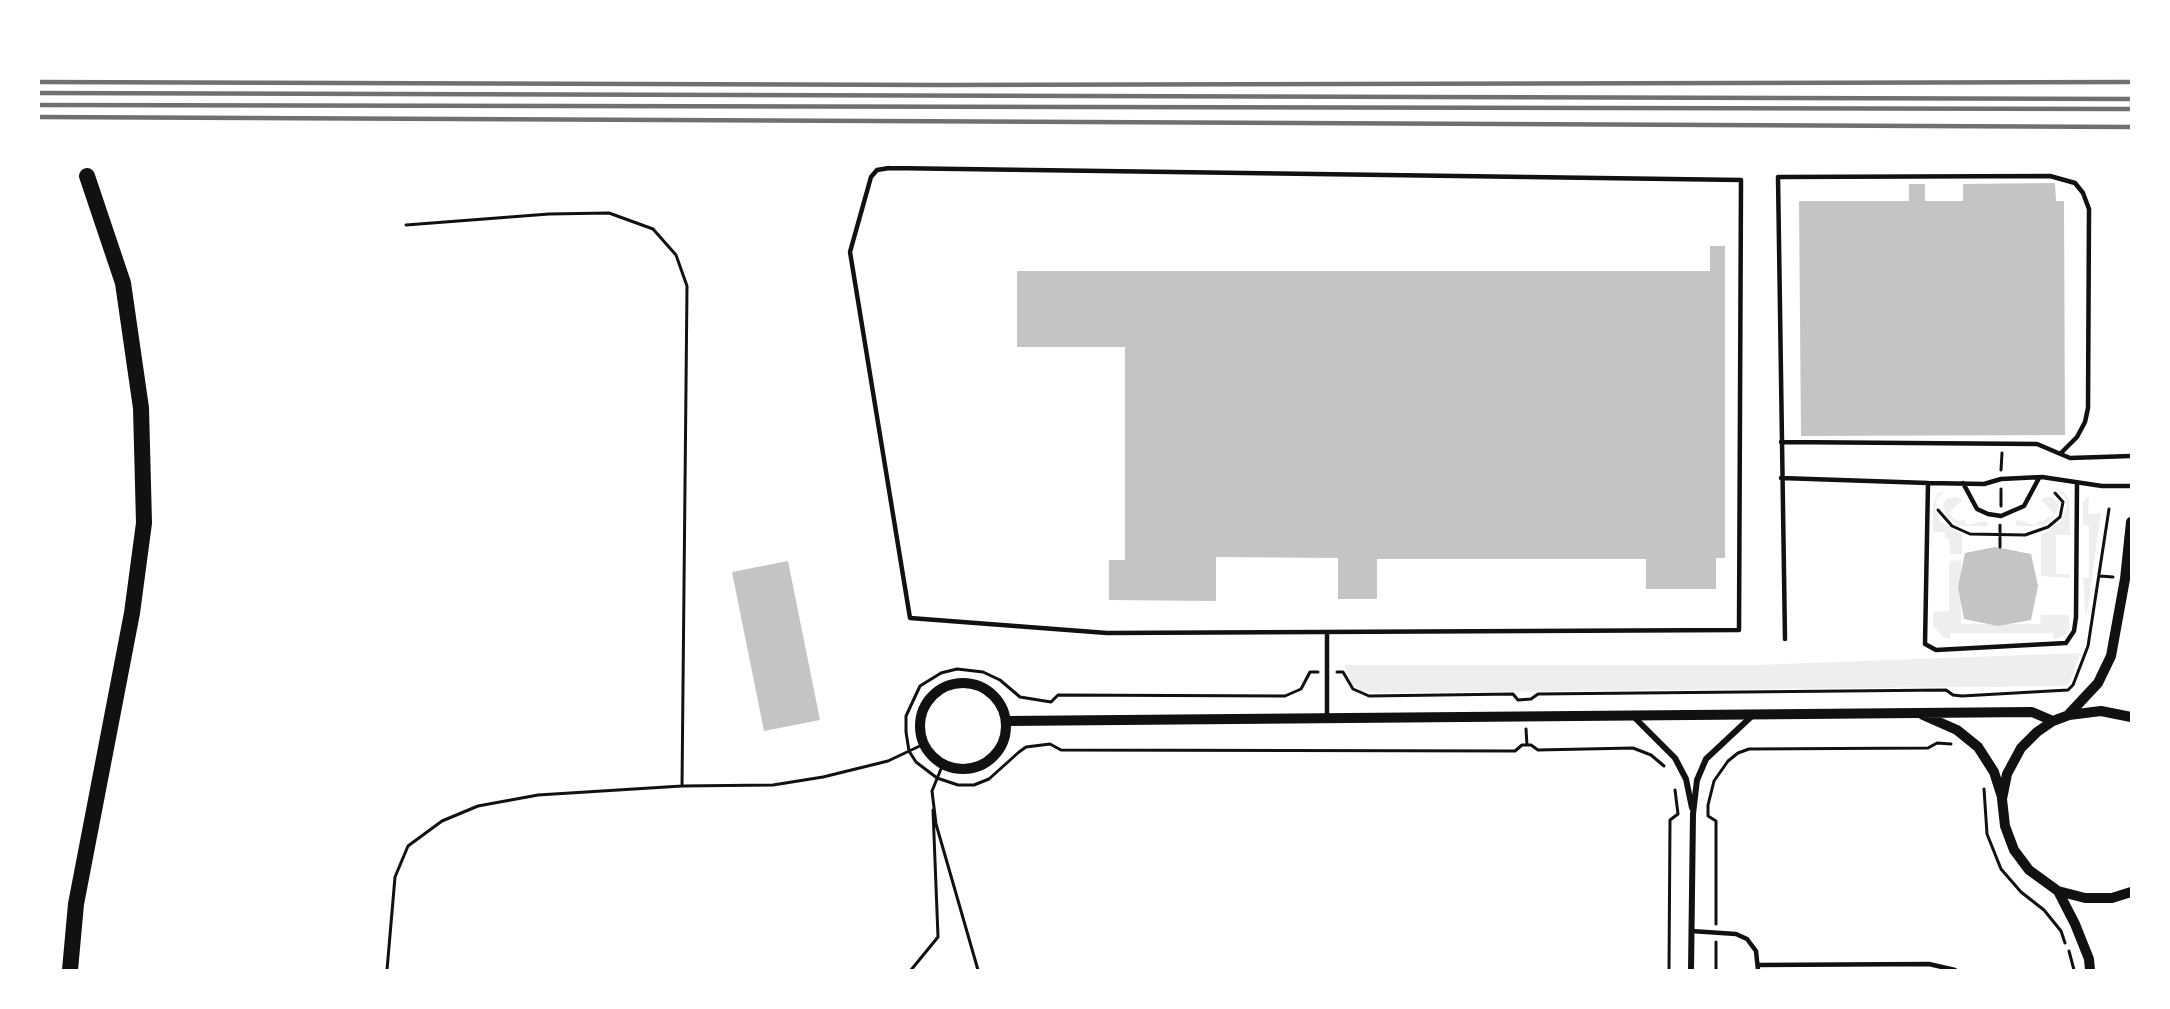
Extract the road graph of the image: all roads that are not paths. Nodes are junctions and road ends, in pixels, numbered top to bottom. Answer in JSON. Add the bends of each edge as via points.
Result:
{"nodes":[{"id":1,"x":87,"y":176,"type":"dead end"},
{"id":2,"x":1781,"y":442,"type":"junction"},
{"id":3,"x":2061,"y":453,"type":"junction"},
{"id":4,"x":2131,"y":456,"type":"edge"},
{"id":5,"x":2039,"y":477,"type":"junction"},
{"id":6,"x":1781,"y":478,"type":"junction"},
{"id":7,"x":1928,"y":483,"type":"junction"},
{"id":8,"x":1963,"y":483,"type":"junction"},
{"id":9,"x":2077,"y":483,"type":"junction"},
{"id":10,"x":2131,"y":486,"type":"edge"},
{"id":11,"x":2131,"y":522,"type":"edge"},
{"id":12,"x":1328,"y":632,"type":"junction"},
{"id":13,"x":1785,"y":639,"type":"dead end"},
{"id":14,"x":1920,"y":713,"type":"junction"},
{"id":15,"x":1753,"y":715,"type":"junction"},
{"id":16,"x":2069,"y":715,"type":"junction"},
{"id":17,"x":1632,"y":716,"type":"junction"},
{"id":18,"x":2131,"y":717,"type":"edge"},
{"id":19,"x":1327,"y":719,"type":"junction"},
{"id":20,"x":1007,"y":721,"type":"junction"},
{"id":21,"x":2053,"y":721,"type":"junction"},
{"id":22,"x":2002,"y":799,"type":"junction"},
{"id":23,"x":1693,"y":814,"type":"junction"},
{"id":24,"x":2058,"y":891,"type":"junction"},
{"id":25,"x":2131,"y":892,"type":"edge"},
{"id":26,"x":1691,"y":931,"type":"junction"},
{"id":27,"x":1758,"y":967,"type":"edge"},
{"id":28,"x":70,"y":970,"type":"edge"},
{"id":29,"x":1691,"y":970,"type":"edge"},
{"id":30,"x":1955,"y":970,"type":"edge"},
{"id":31,"x":2090,"y":970,"type":"edge"}],
"edges":[{"from":1,"to":28,"type":"highway","via":[[123,283],[141,408],[144,523],[132,613],[76,904]]},
{"from":2,"to":3,"type":"lane","via":[[2037,444]]},
{"from":2,"to":3,"type":"lane","via":[[1778,177],[2050,176],[2075,183],[2089,209],[2088,408],[2077,436]]},
{"from":2,"to":6,"type":"lane"},
{"from":3,"to":4,"type":"lane","via":[[2070,458]]},
{"from":5,"to":8,"type":"lane"},
{"from":5,"to":8,"type":"lane","via":[[2024,506],[2001,516],[1977,509]]},
{"from":5,"to":9,"type":"lane"},
{"from":6,"to":7,"type":"lane"},
{"from":6,"to":13,"type":"lane"},
{"from":7,"to":8,"type":"lane"},
{"from":7,"to":9,"type":"lane","via":[[1926,644],[1936,650],[2066,643],[2074,631],[2076,617]]},
{"from":9,"to":10,"type":"lane"},
{"from":11,"to":16,"type":"street","via":[[2126,579],[2111,656],[2098,683]]},
{"from":12,"to":12,"type":"lane","via":[[1739,630],[1741,180],[877,170],[871,177],[850,252],[910,618],[1107,633]]},
{"from":12,"to":19,"type":"lane"},
{"from":14,"to":15,"type":"street"},
{"from":14,"to":21,"type":"street","via":[[2032,712]]},
{"from":14,"to":22,"type":"street","via":[[1957,730],[1978,747],[1994,772]]},
{"from":15,"to":17,"type":"street"},
{"from":15,"to":23,"type":"street","via":[[1706,759],[1697,780]]},
{"from":16,"to":18,"type":"street","via":[[2101,711]]},
{"from":16,"to":21,"type":"street"},
{"from":17,"to":19,"type":"street"},
{"from":17,"to":23,"type":"street","via":[[1675,758],[1686,778]]},
{"from":19,"to":20,"type":"street"},
{"from":20,"to":20,"type":"street","via":[[1001,749],[988,762],[970,769],[943,764],[931,756],[924,744],[920,719],[931,696],[964,682],[988,690],[998,699]]},
{"from":21,"to":22,"type":"street","via":[[2021,748],[2007,774]]},
{"from":22,"to":24,"type":"street","via":[[2005,826],[2014,850],[2029,870]]},
{"from":23,"to":26,"type":"street"},
{"from":24,"to":25,"type":"street","via":[[2085,898],[2112,898]]},
{"from":24,"to":31,"type":"street","via":[[2075,924]]},
{"from":26,"to":27,"type":"lane","via":[[1716,931],[1747,939],[1756,951]]},
{"from":26,"to":29,"type":"street"},
{"from":27,"to":30,"type":"lane","via":[[1929,964]]}]}
